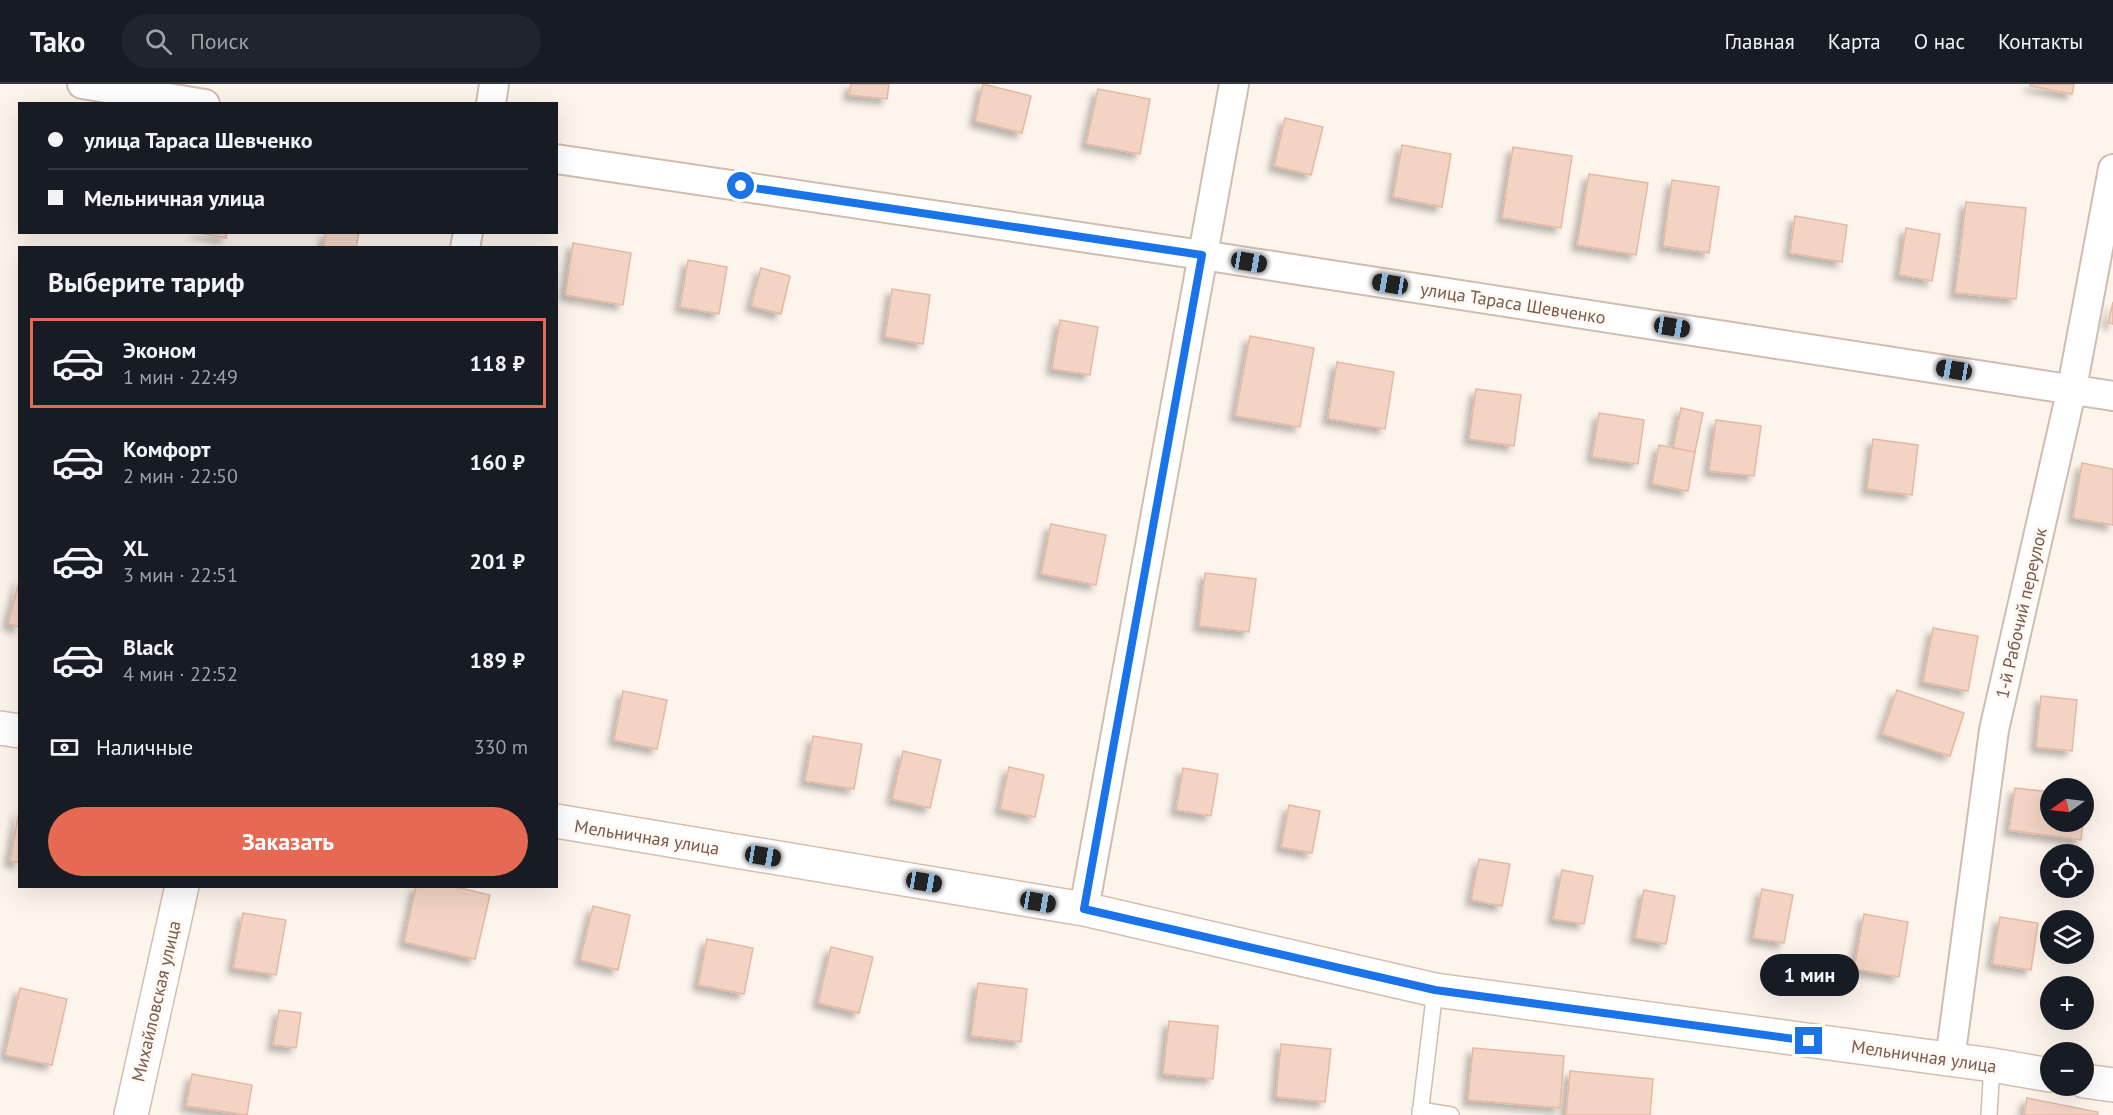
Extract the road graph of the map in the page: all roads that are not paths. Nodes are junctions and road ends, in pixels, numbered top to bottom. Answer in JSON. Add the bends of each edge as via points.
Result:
{"nodes":[{"id":1,"x":82,"y":84,"type":"edge"},
{"id":2,"x":494,"y":84,"type":"edge"},
{"id":3,"x":1234,"y":84,"type":"edge"},
{"id":4,"x":193,"y":102,"type":"edge"},
{"id":5,"x":491,"y":102,"type":"edge"},
{"id":6,"x":558,"y":159,"type":"edge"},
{"id":7,"x":2113,"y":169,"type":"edge"},
{"id":8,"x":1202,"y":255,"type":"junction"},
{"id":9,"x":2072,"y":388,"type":"junction"},
{"id":10,"x":2113,"y":396,"type":"edge"},
{"id":11,"x":0,"y":728,"type":"edge"},
{"id":12,"x":18,"y":731,"type":"edge"},
{"id":13,"x":558,"y":821,"type":"edge"},
{"id":14,"x":182,"y":888,"type":"edge"},
{"id":15,"x":1084,"y":909,"type":"junction"},
{"id":16,"x":1435,"y":990,"type":"junction"},
{"id":17,"x":1950,"y":1060,"type":"junction"},
{"id":18,"x":1992,"y":1065,"type":"junction"},
{"id":19,"x":2040,"y":1073,"type":"edge"},
{"id":20,"x":2094,"y":1083,"type":"edge"},
{"id":21,"x":2113,"y":1086,"type":"edge"},
{"id":22,"x":1420,"y":1112,"type":"edge"},
{"id":23,"x":131,"y":1115,"type":"edge"},
{"id":24,"x":1451,"y":1115,"type":"edge"},
{"id":25,"x":1989,"y":1115,"type":"edge"}],
"edges":[{"from":1,"to":4,"type":"street"},
{"from":2,"to":5,"type":"street"},
{"from":3,"to":8,"type":"street"},
{"from":6,"to":8,"type":"street","name":"улица Тараса Шевченко"},
{"from":7,"to":9,"type":"street","name":"1-й Рабочий переулок"},
{"from":8,"to":9,"type":"street","name":"улица Тараса Шевченко"},
{"from":8,"to":15,"type":"street"},
{"from":9,"to":10,"type":"street","name":"улица Тараса Шевченко"},
{"from":9,"to":17,"type":"street","name":"1-й Рабочий переулок","via":[[1994,730]]},
{"from":11,"to":12,"type":"main road"},
{"from":13,"to":15,"type":"main road","name":"Мельничная улица"},
{"from":14,"to":23,"type":"main road","name":"Михайловская улица"},
{"from":15,"to":16,"type":"main road","name":"Мельничная улица"},
{"from":16,"to":17,"type":"main road","name":"Мельничная улица"},
{"from":16,"to":22,"type":"lane"},
{"from":17,"to":18,"type":"main road","name":"Мельничная улица"},
{"from":18,"to":19,"type":"main road","name":"Мельничная улица"},
{"from":18,"to":25,"type":"lane"},
{"from":20,"to":21,"type":"main road"},
{"from":22,"to":24,"type":"lane"}]}
